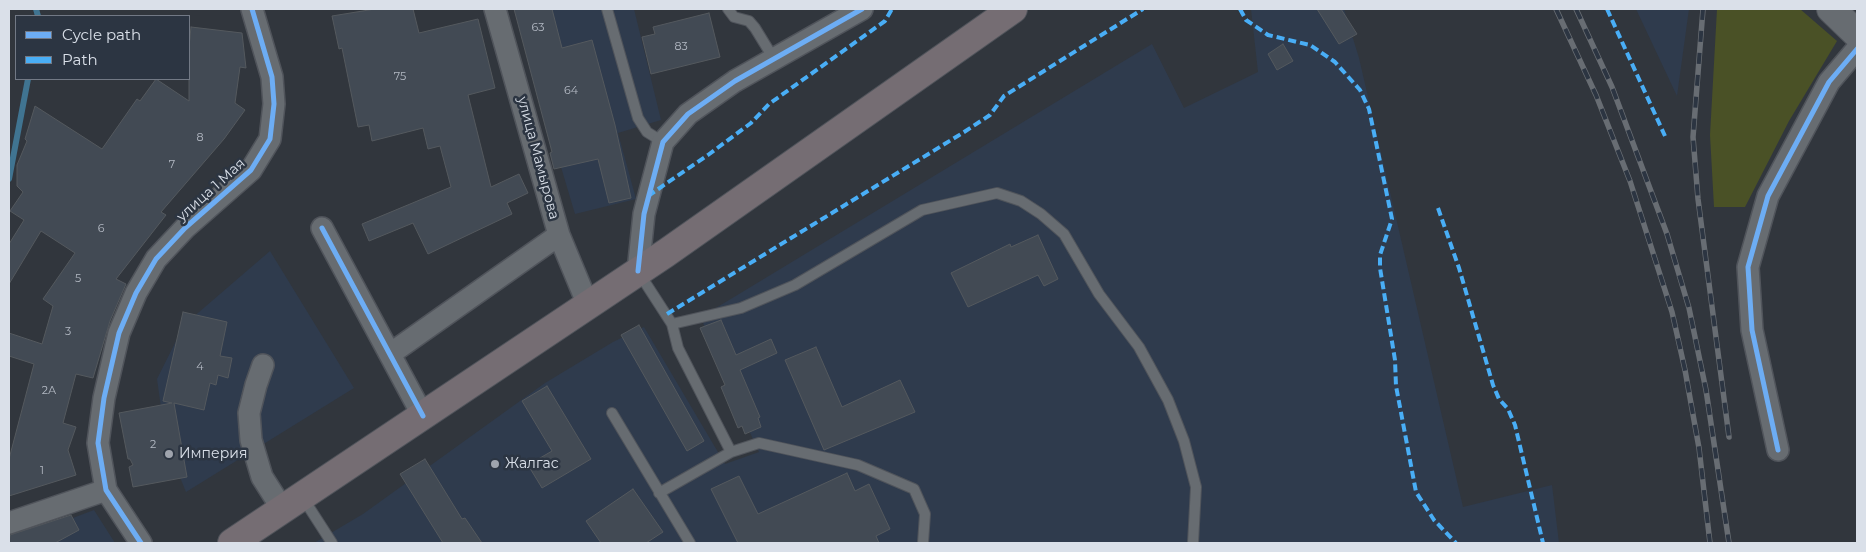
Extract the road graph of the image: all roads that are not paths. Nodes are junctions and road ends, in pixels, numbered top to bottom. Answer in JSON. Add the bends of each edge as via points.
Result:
{"nodes":[{"id":1,"x":252,"y":9,"type":"edge"},
{"id":2,"x":496,"y":9,"type":"edge"},
{"id":3,"x":607,"y":9,"type":"edge"},
{"id":4,"x":728,"y":9,"type":"edge"},
{"id":5,"x":862,"y":9,"type":"edge"},
{"id":6,"x":1013,"y":9,"type":"edge"},
{"id":7,"x":1831,"y":9,"type":"edge"},
{"id":8,"x":1857,"y":34,"type":"edge"},
{"id":9,"x":1857,"y":49,"type":"edge"},
{"id":10,"x":774,"y":59,"type":"junction"},
{"id":11,"x":663,"y":142,"type":"junction"},
{"id":12,"x":322,"y":228,"type":"dead end"},
{"id":13,"x":559,"y":235,"type":"junction"},
{"id":14,"x":638,"y":271,"type":"junction"},
{"id":15,"x":588,"y":305,"type":"junction"},
{"id":16,"x":672,"y":324,"type":"junction"},
{"id":17,"x":390,"y":354,"type":"junction"},
{"id":18,"x":263,"y":365,"type":"dead end"},
{"id":19,"x":612,"y":413,"type":"dead end"},
{"id":20,"x":423,"y":416,"type":"junction"},
{"id":21,"x":1778,"y":450,"type":"dead end"},
{"id":22,"x":731,"y":452,"type":"junction"},
{"id":23,"x":106,"y":490,"type":"junction"},
{"id":24,"x":659,"y":493,"type":"junction"},
{"id":25,"x":293,"y":503,"type":"junction"},
{"id":26,"x":9,"y":523,"type":"edge"},
{"id":27,"x":141,"y":543,"type":"edge"},
{"id":28,"x":232,"y":543,"type":"edge"},
{"id":29,"x":332,"y":543,"type":"edge"},
{"id":30,"x":690,"y":543,"type":"edge"},
{"id":31,"x":923,"y":543,"type":"edge"},
{"id":32,"x":1193,"y":543,"type":"edge"}],
"edges":[{"from":1,"to":23,"type":"street","name":"улица 1 Мая","via":[[272,77],[274,104],[270,139],[251,170],[156,258],[136,293],[119,333],[104,398],[98,443]]},
{"from":2,"to":13,"type":"street","name":"улица Мамырова"},
{"from":3,"to":11,"type":"lane","via":[[638,118],[647,132]]},
{"from":4,"to":10,"type":"lane","via":[[734,17],[749,21]]},
{"from":5,"to":10,"type":"street"},
{"from":6,"to":14,"type":"highway"},
{"from":7,"to":8,"type":"main road"},
{"from":9,"to":21,"type":"street","via":[[1829,82],[1768,196],[1748,267],[1752,330]]},
{"from":10,"to":11,"type":"street","via":[[688,114]]},
{"from":11,"to":14,"type":"street","via":[[644,214]]},
{"from":12,"to":17,"type":"street"},
{"from":13,"to":15,"type":"street","name":"улица Мамырова"},
{"from":13,"to":17,"type":"street"},
{"from":14,"to":15,"type":"highway"},
{"from":14,"to":16,"type":"lane"},
{"from":15,"to":20,"type":"highway"},
{"from":16,"to":22,"type":"lane","via":[[678,348]]},
{"from":16,"to":32,"type":"lane","via":[[742,308],[795,285],[922,210],[997,193],[1021,201],[1064,234],[1099,294],[1139,347],[1168,400],[1184,441],[1196,487]]},
{"from":17,"to":20,"type":"street"},
{"from":18,"to":25,"type":"street","via":[[249,413],[251,440],[262,477]]},
{"from":19,"to":24,"type":"lane"},
{"from":20,"to":25,"type":"highway"},
{"from":22,"to":24,"type":"lane"},
{"from":22,"to":31,"type":"lane","via":[[759,443],[858,465],[888,476],[914,489],[925,514]]},
{"from":23,"to":26,"type":"street"},
{"from":23,"to":27,"type":"street","name":"улица 1 Мая"},
{"from":24,"to":30,"type":"lane"},
{"from":25,"to":28,"type":"highway"},
{"from":25,"to":29,"type":"lane"}]}
